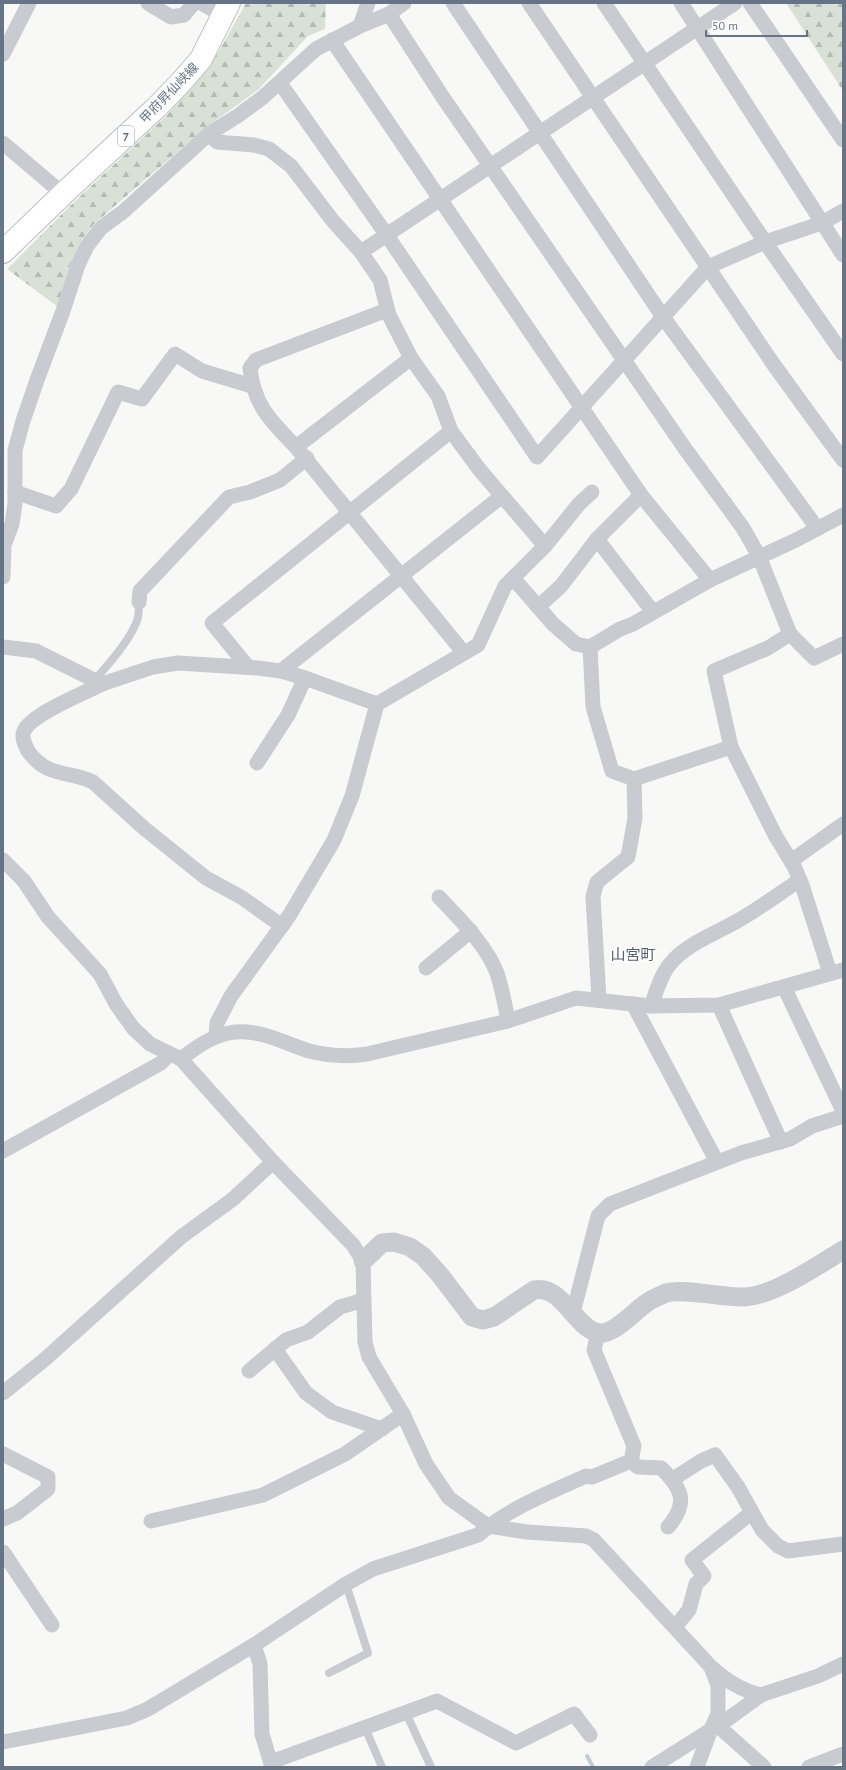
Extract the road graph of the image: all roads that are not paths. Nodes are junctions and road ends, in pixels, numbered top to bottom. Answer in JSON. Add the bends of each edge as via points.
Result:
{"nodes":[{"id":1,"x":29,"y":3,"type":"edge"},
{"id":2,"x":148,"y":3,"type":"edge"},
{"id":3,"x":194,"y":3,"type":"edge"},
{"id":4,"x":201,"y":3,"type":"edge"},
{"id":5,"x":368,"y":3,"type":"edge"},
{"id":6,"x":404,"y":3,"type":"edge"},
{"id":7,"x":453,"y":3,"type":"edge"},
{"id":8,"x":529,"y":3,"type":"edge"},
{"id":9,"x":604,"y":3,"type":"edge"},
{"id":10,"x":681,"y":3,"type":"edge"},
{"id":11,"x":735,"y":3,"type":"edge"},
{"id":12,"x":750,"y":3,"type":"edge"},
{"id":13,"x":227,"y":9,"type":"edge"},
{"id":14,"x":389,"y":14,"type":"junction"},
{"id":15,"x":360,"y":26,"type":"junction"},
{"id":16,"x":697,"y":27,"type":"junction"},
{"id":17,"x":332,"y":40,"type":"junction"},
{"id":18,"x":3,"y":54,"type":"edge"},
{"id":19,"x":644,"y":63,"type":"junction"},
{"id":20,"x":280,"y":83,"type":"junction"},
{"id":21,"x":593,"y":98,"type":"junction"},
{"id":22,"x":541,"y":132,"type":"junction"},
{"id":23,"x":209,"y":134,"type":"junction"},
{"id":24,"x":843,"y":140,"type":"edge"},
{"id":25,"x":3,"y":143,"type":"edge"},
{"id":26,"x":491,"y":166,"type":"junction"},
{"id":27,"x":63,"y":194,"type":"junction"},
{"id":28,"x":440,"y":199,"type":"junction"},
{"id":29,"x":843,"y":211,"type":"edge"},
{"id":30,"x":822,"y":223,"type":"junction"},
{"id":31,"x":386,"y":234,"type":"junction"},
{"id":32,"x":765,"y":242,"type":"junction"},
{"id":33,"x":3,"y":252,"type":"edge"},
{"id":34,"x":361,"y":252,"type":"junction"},
{"id":35,"x":843,"y":255,"type":"edge"},
{"id":36,"x":708,"y":267,"type":"junction"},
{"id":37,"x":387,"y":310,"type":"junction"},
{"id":38,"x":663,"y":316,"type":"junction"},
{"id":39,"x":843,"y":354,"type":"edge"},
{"id":40,"x":411,"y":358,"type":"junction"},
{"id":41,"x":624,"y":360,"type":"junction"},
{"id":42,"x":252,"y":386,"type":"junction"},
{"id":43,"x":581,"y":408,"type":"junction"},
{"id":44,"x":451,"y":430,"type":"junction"},
{"id":45,"x":301,"y":452,"type":"junction"},
{"id":46,"x":843,"y":460,"type":"edge"},
{"id":47,"x":15,"y":492,"type":"junction"},
{"id":48,"x":592,"y":492,"type":"dead end"},
{"id":49,"x":641,"y":495,"type":"junction"},
{"id":50,"x":502,"y":496,"type":"junction"},
{"id":51,"x":350,"y":512,"type":"junction"},
{"id":52,"x":843,"y":514,"type":"edge"},
{"id":53,"x":817,"y":528,"type":"junction"},
{"id":54,"x":597,"y":539,"type":"junction"},
{"id":55,"x":545,"y":546,"type":"junction"},
{"id":56,"x":760,"y":556,"type":"junction"},
{"id":57,"x":402,"y":575,"type":"junction"},
{"id":58,"x":3,"y":578,"type":"edge"},
{"id":59,"x":513,"y":578,"type":"junction"},
{"id":60,"x":710,"y":580,"type":"junction"},
{"id":61,"x":139,"y":602,"type":"joint"},
{"id":62,"x":538,"y":607,"type":"junction"},
{"id":63,"x":653,"y":612,"type":"junction"},
{"id":64,"x":790,"y":634,"type":"junction"},
{"id":65,"x":843,"y":644,"type":"edge"},
{"id":66,"x":3,"y":647,"type":"edge"},
{"id":67,"x":590,"y":648,"type":"junction"},
{"id":68,"x":464,"y":653,"type":"junction"},
{"id":69,"x":248,"y":667,"type":"junction"},
{"id":70,"x":281,"y":671,"type":"junction"},
{"id":71,"x":305,"y":678,"type":"junction"},
{"id":72,"x":99,"y":682,"type":"junction"},
{"id":73,"x":377,"y":704,"type":"junction"},
{"id":74,"x":731,"y":747,"type":"junction"},
{"id":75,"x":256,"y":763,"type":"dead end"},
{"id":76,"x":634,"y":779,"type":"junction"},
{"id":77,"x":843,"y":824,"type":"edge"},
{"id":78,"x":3,"y":860,"type":"edge"},
{"id":79,"x":791,"y":861,"type":"junction"},
{"id":80,"x":800,"y":880,"type":"junction"},
{"id":81,"x":439,"y":897,"type":"dead end"},
{"id":82,"x":282,"y":926,"type":"junction"},
{"id":83,"x":471,"y":931,"type":"junction"},
{"id":84,"x":426,"y":968,"type":"dead end"},
{"id":85,"x":837,"y":972,"type":"edge"},
{"id":86,"x":784,"y":986,"type":"junction"},
{"id":87,"x":599,"y":1000,"type":"junction"},
{"id":88,"x":633,"y":1004,"type":"junction"},
{"id":89,"x":718,"y":1005,"type":"junction"},
{"id":90,"x":651,"y":1006,"type":"junction"},
{"id":91,"x":508,"y":1021,"type":"junction"},
{"id":92,"x":216,"y":1036,"type":"junction"},
{"id":93,"x":175,"y":1056,"type":"junction"},
{"id":94,"x":843,"y":1112,"type":"edge"},
{"id":95,"x":843,"y":1116,"type":"edge"},
{"id":96,"x":781,"y":1142,"type":"junction"},
{"id":97,"x":3,"y":1151,"type":"edge"},
{"id":98,"x":273,"y":1162,"type":"junction"},
{"id":99,"x":717,"y":1162,"type":"junction"},
{"id":100,"x":843,"y":1250,"type":"edge"},
{"id":101,"x":363,"y":1261,"type":"junction"},
{"id":102,"x":364,"y":1300,"type":"junction"},
{"id":103,"x":573,"y":1313,"type":"junction"},
{"id":104,"x":598,"y":1333,"type":"junction"},
{"id":105,"x":275,"y":1349,"type":"junction"},
{"id":106,"x":249,"y":1371,"type":"dead end"},
{"id":107,"x":3,"y":1393,"type":"edge"},
{"id":108,"x":403,"y":1414,"type":"junction"},
{"id":109,"x":382,"y":1429,"type":"junction"},
{"id":110,"x":3,"y":1454,"type":"edge"},
{"id":111,"x":631,"y":1461,"type":"junction"},
{"id":112,"x":673,"y":1479,"type":"junction"},
{"id":113,"x":751,"y":1513,"type":"junction"},
{"id":114,"x":3,"y":1519,"type":"edge"},
{"id":115,"x":151,"y":1521,"type":"dead end"},
{"id":116,"x":488,"y":1526,"type":"junction"},
{"id":117,"x":668,"y":1527,"type":"dead end"},
{"id":118,"x":843,"y":1544,"type":"edge"},
{"id":119,"x":3,"y":1552,"type":"edge"},
{"id":120,"x":346,"y":1584,"type":"junction"},
{"id":121,"x":52,"y":1625,"type":"dead end"},
{"id":122,"x":675,"y":1627,"type":"junction"},
{"id":123,"x":254,"y":1646,"type":"junction"},
{"id":124,"x":711,"y":1667,"type":"junction"},
{"id":125,"x":839,"y":1670,"type":"edge"},
{"id":126,"x":329,"y":1673,"type":"dead end"},
{"id":127,"x":761,"y":1696,"type":"junction"},
{"id":128,"x":406,"y":1713,"type":"junction"},
{"id":129,"x":714,"y":1727,"type":"junction"},
{"id":130,"x":365,"y":1728,"type":"junction"},
{"id":131,"x":590,"y":1735,"type":"dead end"},
{"id":132,"x":3,"y":1742,"type":"edge"},
{"id":133,"x":843,"y":1754,"type":"edge"},
{"id":134,"x":271,"y":1765,"type":"edge"},
{"id":135,"x":382,"y":1767,"type":"edge"},
{"id":136,"x":431,"y":1767,"type":"edge"},
{"id":137,"x":652,"y":1767,"type":"edge"},
{"id":138,"x":697,"y":1767,"type":"edge"},
{"id":139,"x":764,"y":1767,"type":"edge"},
{"id":140,"x":808,"y":1767,"type":"edge"}],
"edges":[{"from":1,"to":18,"type":"street"},
{"from":2,"to":3,"type":"street","via":[[171,17],[184,15]]},
{"from":4,"to":13,"type":"street"},
{"from":5,"to":15,"type":"street"},
{"from":6,"to":14,"type":"street"},
{"from":7,"to":22,"type":"street"},
{"from":8,"to":21,"type":"street"},
{"from":9,"to":19,"type":"street"},
{"from":10,"to":16,"type":"street"},
{"from":11,"to":16,"type":"street"},
{"from":12,"to":24,"type":"street"},
{"from":13,"to":27,"type":"main road","name":"甲府昇仙峡線","number":"7","via":[[201,59],[183,80]]},
{"from":14,"to":15,"type":"street"},
{"from":14,"to":26,"type":"street"},
{"from":15,"to":17,"type":"street"},
{"from":16,"to":19,"type":"street"},
{"from":16,"to":30,"type":"street"},
{"from":17,"to":20,"type":"street","via":[[316,48]]},
{"from":17,"to":28,"type":"street"},
{"from":19,"to":21,"type":"street"},
{"from":19,"to":32,"type":"street"},
{"from":20,"to":23,"type":"street","via":[[239,115]]},
{"from":20,"to":31,"type":"street"},
{"from":21,"to":22,"type":"street"},
{"from":21,"to":36,"type":"street"},
{"from":22,"to":26,"type":"street"},
{"from":22,"to":38,"type":"street"},
{"from":23,"to":34,"type":"street","via":[[217,142],[254,145],[269,149],[280,156]]},
{"from":23,"to":47,"type":"street","via":[[124,211],[101,228],[87,246],[23,421],[16,450]]},
{"from":25,"to":27,"type":"street"},
{"from":26,"to":28,"type":"street"},
{"from":26,"to":41,"type":"street"},
{"from":27,"to":33,"type":"main road","name":"甲府昇仙峡線","number":"7"},
{"from":28,"to":31,"type":"street"},
{"from":28,"to":43,"type":"street"},
{"from":29,"to":30,"type":"street"},
{"from":30,"to":32,"type":"street"},
{"from":30,"to":35,"type":"street"},
{"from":31,"to":34,"type":"street"},
{"from":31,"to":43,"type":"street","via":[[537,457]]},
{"from":32,"to":36,"type":"street"},
{"from":32,"to":39,"type":"street"},
{"from":34,"to":37,"type":"street","via":[[380,280]]},
{"from":36,"to":38,"type":"street"},
{"from":36,"to":46,"type":"street","via":[[774,365]]},
{"from":37,"to":40,"type":"street"},
{"from":37,"to":42,"type":"street","via":[[256,360],[250,368]]},
{"from":38,"to":41,"type":"street"},
{"from":38,"to":53,"type":"street"},
{"from":40,"to":44,"type":"street","via":[[438,396]]},
{"from":40,"to":45,"type":"street"},
{"from":41,"to":43,"type":"street"},
{"from":41,"to":56,"type":"street"},
{"from":42,"to":45,"type":"street","via":[[268,417]]},
{"from":42,"to":47,"type":"street","via":[[202,371],[175,354],[142,399],[118,392],[71,489],[56,506]]},
{"from":43,"to":49,"type":"street"},
{"from":44,"to":50,"type":"street"},
{"from":44,"to":51,"type":"street"},
{"from":45,"to":51,"type":"street"},
{"from":45,"to":61,"type":"street","via":[[280,480],[229,497],[140,591]]},
{"from":47,"to":58,"type":"street","via":[[12,524],[4,544]]},
{"from":48,"to":55,"type":"street"},
{"from":49,"to":54,"type":"street"},
{"from":49,"to":60,"type":"street"},
{"from":50,"to":55,"type":"street"},
{"from":50,"to":57,"type":"street"},
{"from":51,"to":57,"type":"street"},
{"from":51,"to":69,"type":"street","via":[[212,623]]},
{"from":52,"to":53,"type":"street"},
{"from":53,"to":56,"type":"street"},
{"from":54,"to":62,"type":"street","via":[[561,586]]},
{"from":54,"to":63,"type":"street"},
{"from":55,"to":59,"type":"street"},
{"from":56,"to":60,"type":"street"},
{"from":56,"to":64,"type":"street"},
{"from":57,"to":68,"type":"street"},
{"from":57,"to":70,"type":"street"},
{"from":59,"to":62,"type":"street"},
{"from":59,"to":68,"type":"street","via":[[505,586],[478,645]]},
{"from":60,"to":63,"type":"street"},
{"from":61,"to":72,"type":"lane","via":[[138,619],[132,632]]},
{"from":62,"to":67,"type":"street","via":[[576,644]]},
{"from":63,"to":67,"type":"street"},
{"from":64,"to":65,"type":"street","via":[[814,658]]},
{"from":64,"to":74,"type":"street","via":[[768,648],[714,672]]},
{"from":66,"to":72,"type":"street","via":[[36,651]]},
{"from":67,"to":76,"type":"street","via":[[593,707],[612,771]]},
{"from":68,"to":73,"type":"street"},
{"from":69,"to":70,"type":"street"},
{"from":69,"to":72,"type":"street","via":[[178,663]]},
{"from":70,"to":71,"type":"street"},
{"from":71,"to":73,"type":"street"},
{"from":71,"to":75,"type":"street","via":[[288,715]]},
{"from":72,"to":82,"type":"street","via":[[28,723],[23,732],[24,745],[34,758],[49,769],[93,782],[145,829],[206,878],[241,897]]},
{"from":73,"to":82,"type":"street","via":[[352,796],[334,840]]},
{"from":74,"to":76,"type":"street"},
{"from":74,"to":79,"type":"street","via":[[775,835]]},
{"from":76,"to":87,"type":"street","via":[[635,818],[628,857],[597,882],[593,896]]},
{"from":77,"to":79,"type":"street"},
{"from":78,"to":93,"type":"street","via":[[24,881],[48,918],[100,974],[133,1028],[150,1044]]},
{"from":79,"to":80,"type":"street"},
{"from":80,"to":85,"type":"street"},
{"from":80,"to":90,"type":"street","via":[[678,956],[669,965]]},
{"from":81,"to":83,"type":"street"},
{"from":82,"to":92,"type":"street","via":[[231,996],[217,1023]]},
{"from":83,"to":84,"type":"street"},
{"from":83,"to":91,"type":"street","via":[[496,972]]},
{"from":85,"to":86,"type":"street"},
{"from":86,"to":89,"type":"street"},
{"from":86,"to":94,"type":"street"},
{"from":87,"to":88,"type":"street"},
{"from":87,"to":91,"type":"street","via":[[576,998]]},
{"from":88,"to":90,"type":"street"},
{"from":88,"to":99,"type":"street"},
{"from":89,"to":90,"type":"street"},
{"from":89,"to":96,"type":"street"},
{"from":91,"to":92,"type":"street","via":[[399,1048],[345,1057],[310,1051],[249,1032],[231,1032]]},
{"from":92,"to":93,"type":"street"},
{"from":93,"to":97,"type":"street"},
{"from":93,"to":98,"type":"street"},
{"from":95,"to":96,"type":"street","via":[[812,1126]]},
{"from":96,"to":99,"type":"street"},
{"from":98,"to":101,"type":"street","via":[[353,1245]]},
{"from":98,"to":107,"type":"street","via":[[233,1199],[181,1237],[44,1360]]},
{"from":99,"to":103,"type":"street","via":[[617,1201],[603,1210],[598,1216]]},
{"from":100,"to":104,"type":"street","via":[[780,1286],[758,1294],[745,1297],[668,1293],[645,1304],[608,1331]]},
{"from":101,"to":102,"type":"street"},
{"from":101,"to":103,"type":"street","via":[[382,1244],[394,1242],[410,1247],[423,1256],[440,1275],[472,1317],[483,1320],[494,1317],[534,1290],[540,1289],[548,1290]]},
{"from":102,"to":105,"type":"street","via":[[340,1307],[308,1332],[286,1340]]},
{"from":102,"to":108,"type":"street","via":[[365,1342],[369,1357]]},
{"from":103,"to":104,"type":"street","via":[[587,1327]]},
{"from":104,"to":111,"type":"street","via":[[594,1350],[634,1446]]},
{"from":105,"to":106,"type":"street"},
{"from":105,"to":109,"type":"street","via":[[306,1393],[332,1412]]},
{"from":108,"to":109,"type":"street"},
{"from":108,"to":116,"type":"street","via":[[426,1464],[449,1498]]},
{"from":109,"to":115,"type":"street","via":[[345,1454],[263,1495]]},
{"from":110,"to":114,"type":"street","via":[[48,1477],[48,1489],[17,1513]]},
{"from":111,"to":112,"type":"street","via":[[638,1467],[661,1468]]},
{"from":111,"to":116,"type":"street","via":[[592,1478],[586,1476],[512,1510]]},
{"from":112,"to":113,"type":"street","via":[[715,1455],[738,1487]]},
{"from":112,"to":117,"type":"street","via":[[681,1495],[681,1510]]},
{"from":113,"to":118,"type":"street","via":[[762,1530],[778,1546],[788,1551]]},
{"from":113,"to":122,"type":"street","via":[[692,1560],[704,1576],[696,1584],[689,1610]]},
{"from":116,"to":120,"type":"street","via":[[478,1535],[374,1569]]},
{"from":116,"to":122,"type":"street","via":[[527,1532],[586,1536],[594,1540]]},
{"from":119,"to":121,"type":"street"},
{"from":120,"to":123,"type":"street"},
{"from":120,"to":126,"type":"lane","via":[[368,1653]]},
{"from":122,"to":124,"type":"street"},
{"from":123,"to":132,"type":"street","via":[[148,1709],[127,1718]]},
{"from":123,"to":134,"type":"street","via":[[260,1664],[262,1734]]},
{"from":124,"to":127,"type":"street","via":[[727,1681]]},
{"from":124,"to":129,"type":"street","via":[[718,1685],[718,1714]]},
{"from":125,"to":127,"type":"street"},
{"from":127,"to":129,"type":"street"},
{"from":128,"to":130,"type":"street"},
{"from":128,"to":131,"type":"street","via":[[437,1701],[516,1744],[574,1714]]},
{"from":128,"to":136,"type":"lane"},
{"from":129,"to":137,"type":"street"},
{"from":129,"to":138,"type":"street"},
{"from":129,"to":139,"type":"street"},
{"from":130,"to":134,"type":"street"},
{"from":130,"to":135,"type":"lane"},
{"from":133,"to":140,"type":"street"}]}
